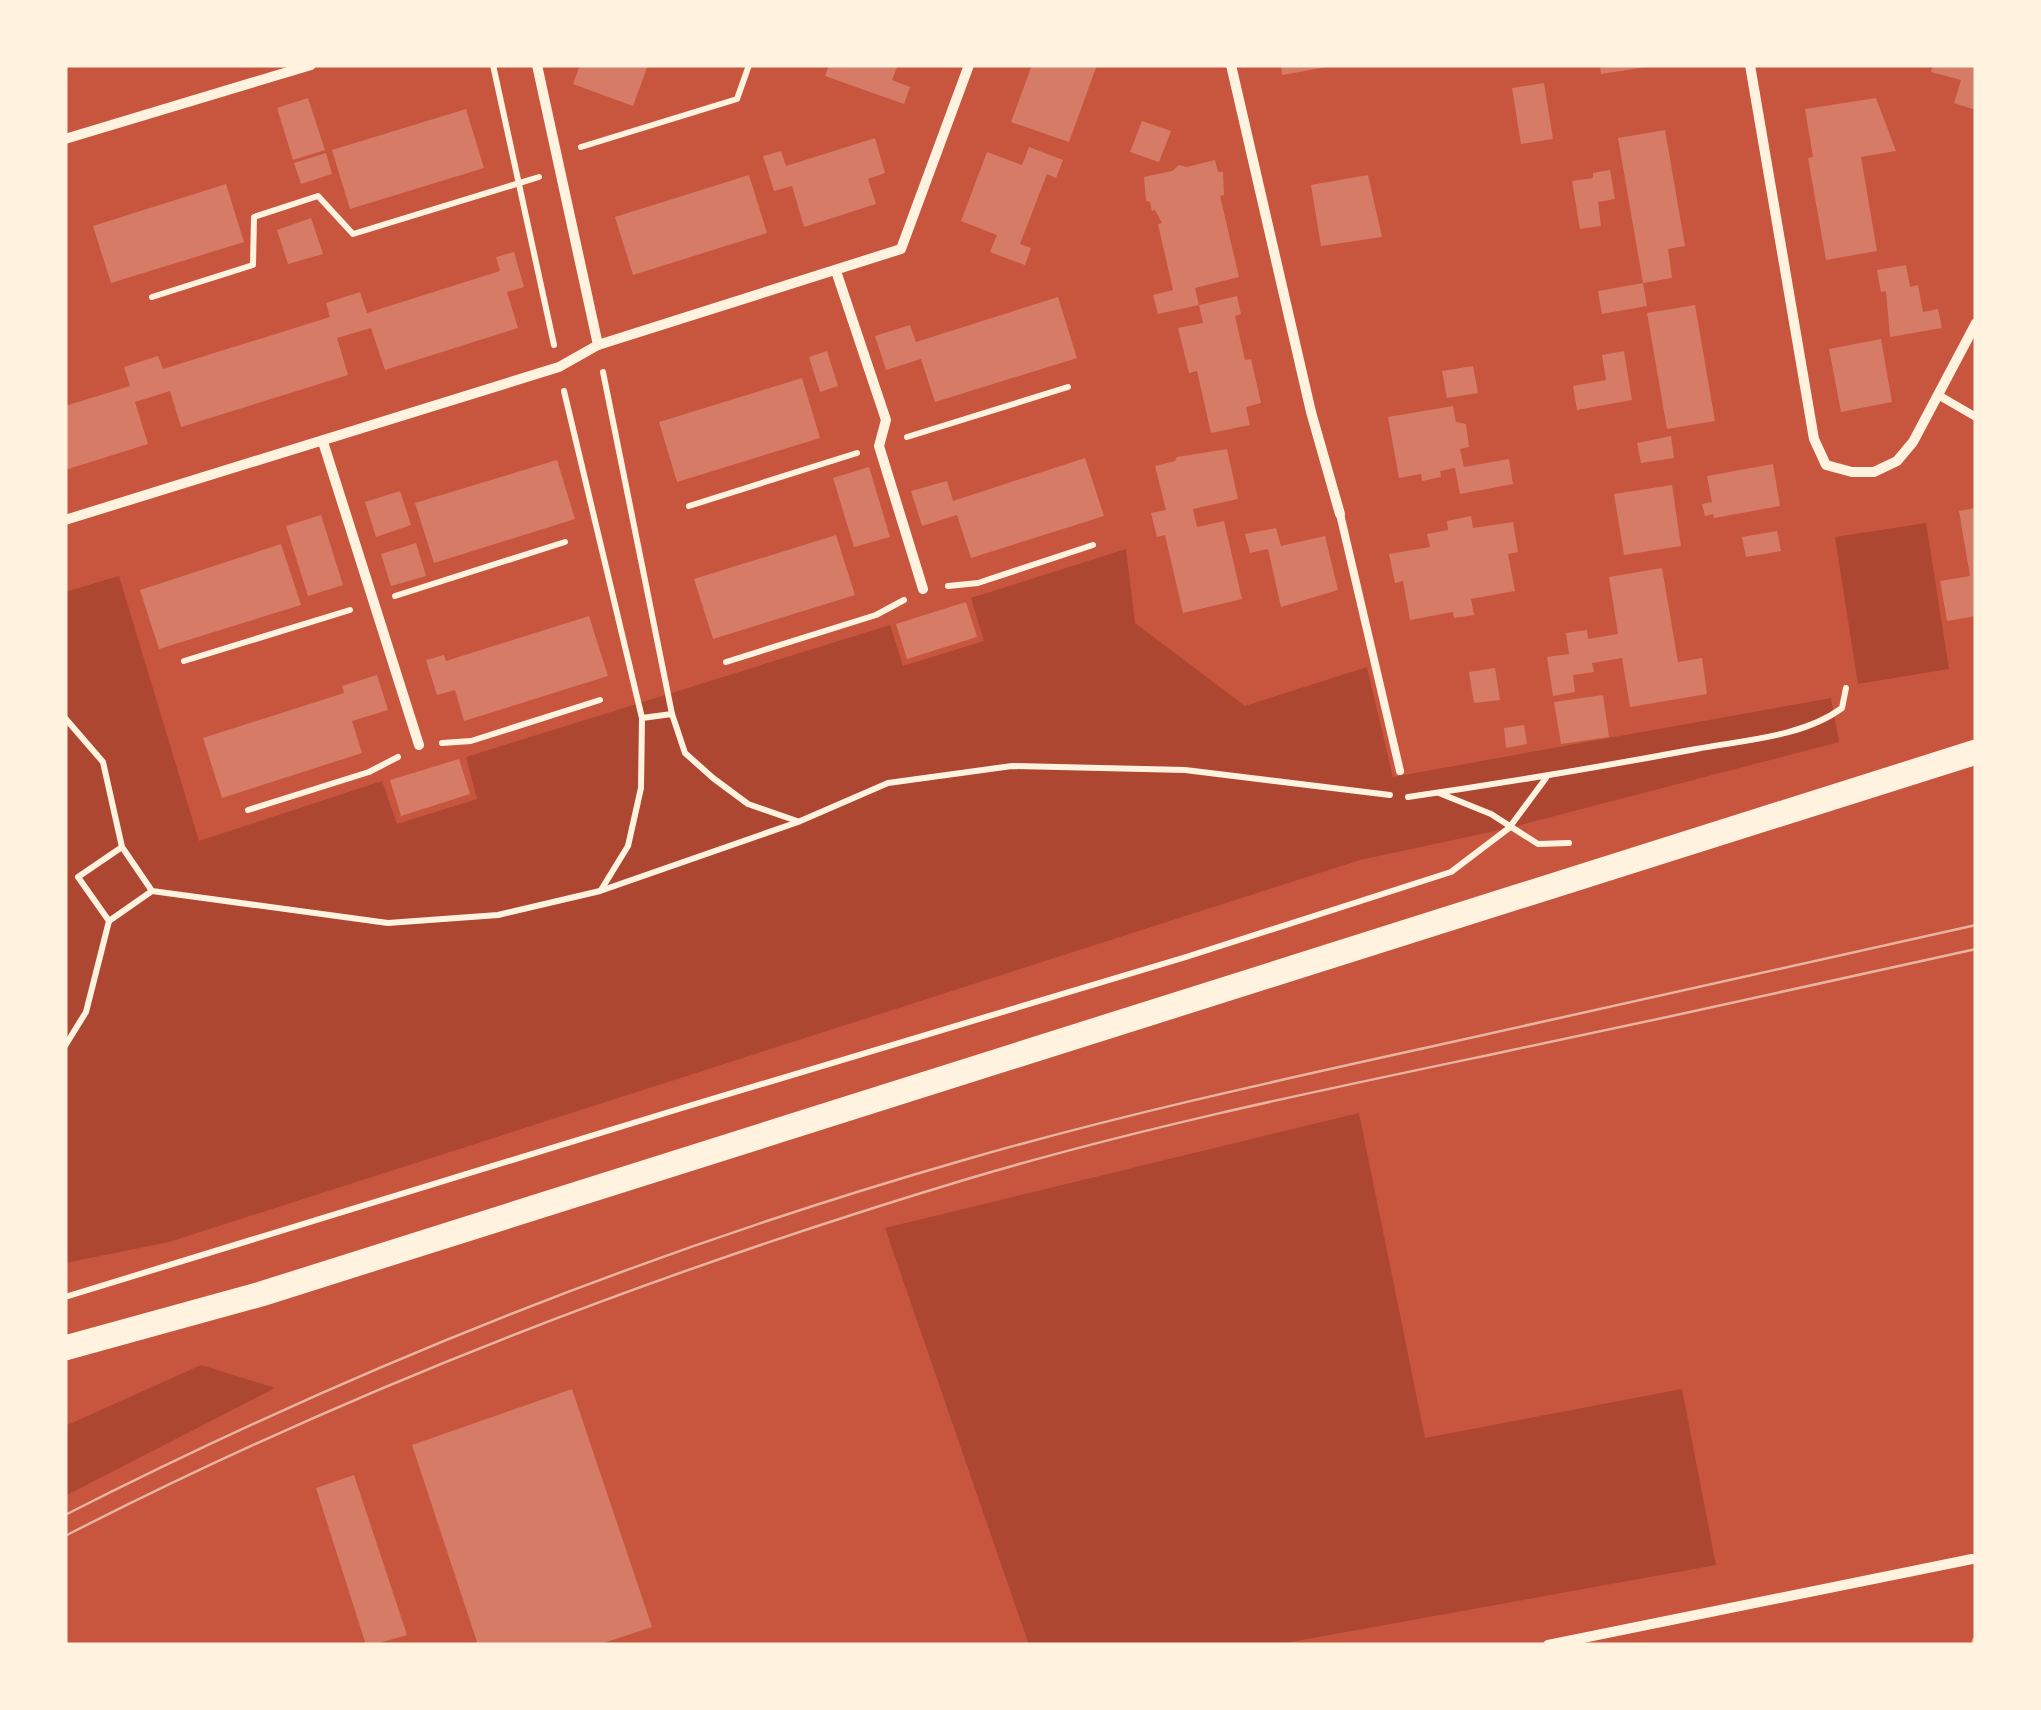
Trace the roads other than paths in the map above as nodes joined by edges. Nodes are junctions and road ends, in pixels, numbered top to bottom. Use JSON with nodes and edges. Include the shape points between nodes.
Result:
{"nodes":[{"id":1,"x":311,"y":65,"type":"edge"},
{"id":2,"x":537,"y":65,"type":"edge"},
{"id":3,"x":969,"y":65,"type":"edge"},
{"id":4,"x":1231,"y":65,"type":"edge"},
{"id":5,"x":1750,"y":65,"type":"edge"},
{"id":6,"x":65,"y":139,"type":"edge"},
{"id":7,"x":836,"y":271,"type":"junction"},
{"id":8,"x":1976,"y":323,"type":"edge"},
{"id":9,"x":598,"y":345,"type":"junction"},
{"id":10,"x":1938,"y":396,"type":"junction"},
{"id":11,"x":1976,"y":417,"type":"edge"},
{"id":12,"x":323,"y":442,"type":"junction"},
{"id":13,"x":1340,"y":514,"type":"joint"},
{"id":14,"x":65,"y":520,"type":"edge"},
{"id":15,"x":924,"y":589,"type":"road end"},
{"id":16,"x":419,"y":745,"type":"road end"},
{"id":17,"x":1976,"y":752,"type":"edge"},
{"id":18,"x":1400,"y":771,"type":"dead end"},
{"id":19,"x":65,"y":1348,"type":"edge"},
{"id":20,"x":1972,"y":1559,"type":"dead end"},
{"id":21,"x":1548,"y":1645,"type":"edge"}],
"edges":[{"from":1,"to":6,"type":"street"},
{"from":2,"to":9,"type":"street"},
{"from":3,"to":7,"type":"street","via":[[901,249]]},
{"from":4,"to":13,"type":"street"},
{"from":5,"to":10,"type":"street","via":[[1814,439],[1826,464],[1874,472],[1897,461]]},
{"from":7,"to":9,"type":"street"},
{"from":7,"to":15,"type":"street","via":[[886,420],[880,446]]},
{"from":8,"to":10,"type":"street"},
{"from":9,"to":12,"type":"street","via":[[559,367]]},
{"from":10,"to":11,"type":"lane"},
{"from":12,"to":14,"type":"street"},
{"from":12,"to":16,"type":"street"},
{"from":13,"to":18,"type":"lane"},
{"from":17,"to":19,"type":"main road","via":[[279,1288]]},
{"from":20,"to":21,"type":"street"}]}
